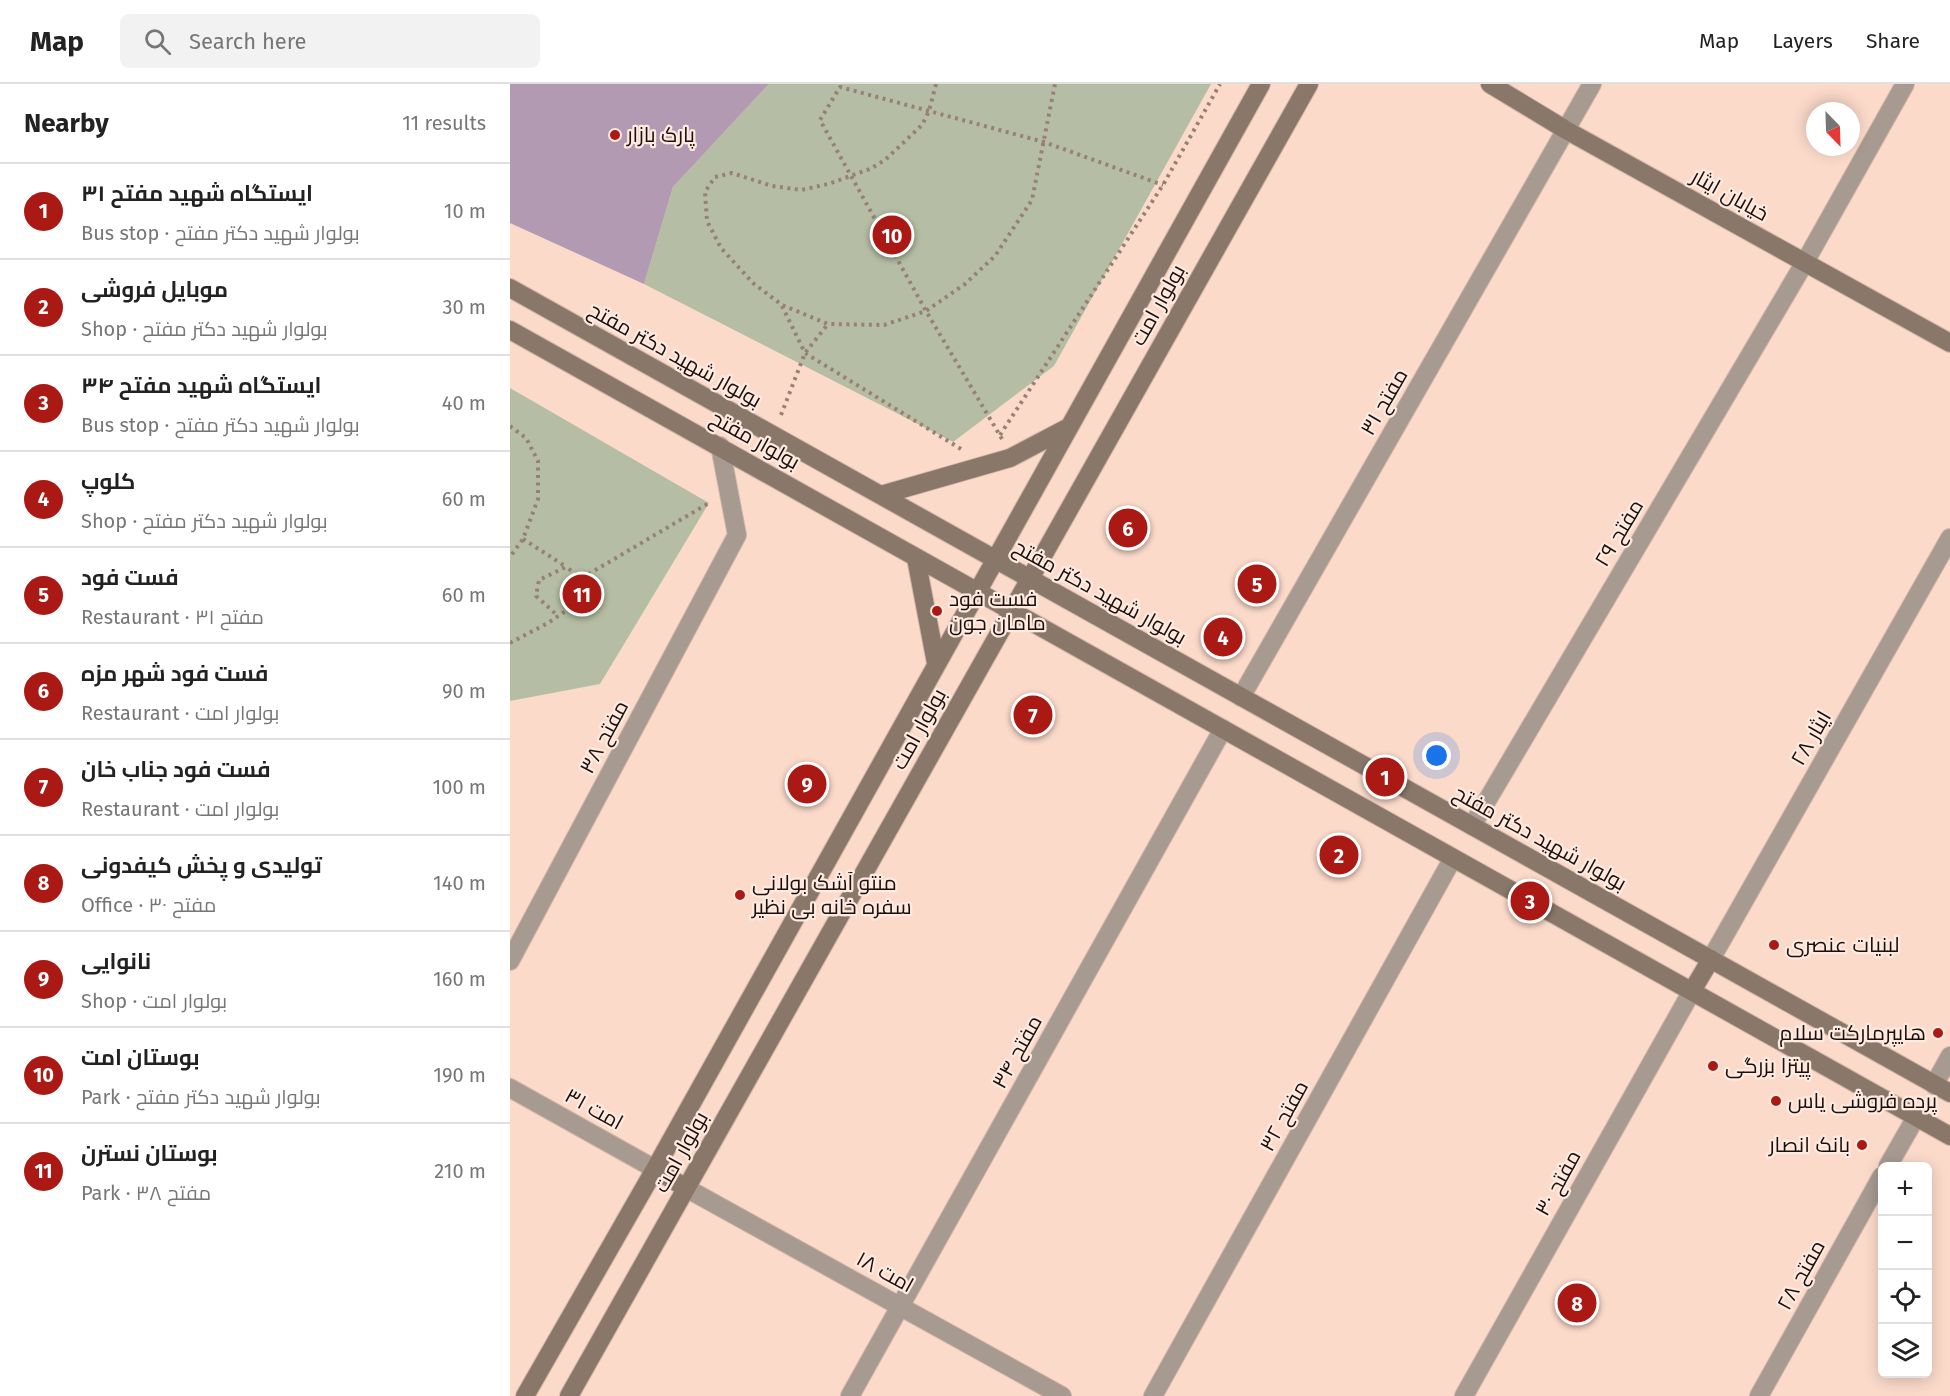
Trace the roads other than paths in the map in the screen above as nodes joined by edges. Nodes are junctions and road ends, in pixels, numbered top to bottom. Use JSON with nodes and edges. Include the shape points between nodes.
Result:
{"nodes":[{"id":1,"x":1261,"y":84,"type":"edge"},
{"id":2,"x":1308,"y":84,"type":"edge"},
{"id":3,"x":1490,"y":84,"type":"edge"},
{"id":4,"x":1592,"y":84,"type":"edge"},
{"id":5,"x":1905,"y":84,"type":"edge"},
{"id":6,"x":1566,"y":130,"type":"junction"},
{"id":7,"x":1805,"y":262,"type":"junction"},
{"id":8,"x":510,"y":288,"type":"edge"},
{"id":9,"x":510,"y":330,"type":"edge"},
{"id":10,"x":1950,"y":343,"type":"edge"},
{"id":11,"x":1069,"y":427,"type":"junction"},
{"id":12,"x":720,"y":446,"type":"junction"},
{"id":13,"x":881,"y":495,"type":"junction"},
{"id":14,"x":1950,"y":538,"type":"edge"},
{"id":15,"x":916,"y":558,"type":"junction"},
{"id":16,"x":994,"y":559,"type":"junction"},
{"id":17,"x":1029,"y":578,"type":"junction"},
{"id":18,"x":976,"y":591,"type":"junction"},
{"id":19,"x":1011,"y":610,"type":"junction"},
{"id":20,"x":936,"y":663,"type":"junction"},
{"id":21,"x":1241,"y":697,"type":"junction"},
{"id":22,"x":1223,"y":729,"type":"junction"},
{"id":23,"x":1472,"y":826,"type":"junction"},
{"id":24,"x":1454,"y":858,"type":"junction"},
{"id":25,"x":1711,"y":959,"type":"junction"},
{"id":26,"x":510,"y":961,"type":"edge"},
{"id":27,"x":1692,"y":992,"type":"junction"},
{"id":28,"x":1950,"y":1056,"type":"edge"},
{"id":29,"x":510,"y":1088,"type":"edge"},
{"id":30,"x":1942,"y":1089,"type":"edge"},
{"id":31,"x":1916,"y":1117,"type":"junction"},
{"id":32,"x":1950,"y":1136,"type":"edge"},
{"id":33,"x":1891,"y":1162,"type":"edge"},
{"id":34,"x":655,"y":1169,"type":"junction"},
{"id":35,"x":1878,"y":1183,"type":"edge"},
{"id":36,"x":686,"y":1188,"type":"junction"},
{"id":37,"x":900,"y":1306,"type":"junction"},
{"id":38,"x":525,"y":1396,"type":"edge"},
{"id":39,"x":569,"y":1396,"type":"edge"},
{"id":40,"x":850,"y":1396,"type":"edge"},
{"id":41,"x":1062,"y":1396,"type":"edge"},
{"id":42,"x":1153,"y":1396,"type":"edge"},
{"id":43,"x":1464,"y":1396,"type":"edge"},
{"id":44,"x":1759,"y":1396,"type":"edge"}],
"edges":[{"from":1,"to":11,"type":"main road","name":"بولوار امت"},
{"from":2,"to":17,"type":"main road","name":"بولوار امت"},
{"from":3,"to":6,"type":"main road","name":"خیابان ایثار"},
{"from":4,"to":6,"type":"street","name":"مفتح ۳۱"},
{"from":5,"to":7,"type":"street","name":"مفتح ۲۹"},
{"from":6,"to":7,"type":"main road","name":"خیابان ایثار"},
{"from":6,"to":21,"type":"street","name":"مفتح ۳۱"},
{"from":7,"to":10,"type":"main road","name":"خیابان ایثار"},
{"from":7,"to":23,"type":"street","name":"مفتح ۲۹"},
{"from":8,"to":13,"type":"main road","name":"بولوار شهید دکتر مفتح"},
{"from":9,"to":12,"type":"main road","name":"بولوار مفتح"},
{"from":11,"to":13,"type":"main road","via":[[1010,458]]},
{"from":11,"to":16,"type":"main road","name":"بولوار امت"},
{"from":12,"to":15,"type":"main road","name":"بولوار مفتح"},
{"from":12,"to":26,"type":"street","name":"مفتح ۳۸","via":[[737,535]]},
{"from":13,"to":16,"type":"main road","name":"بولوار شهید دکتر مفتح"},
{"from":14,"to":25,"type":"street","name":"ایثار ۲۸"},
{"from":15,"to":18,"type":"main road","name":"بولوار مفتح"},
{"from":15,"to":20,"type":"main road"},
{"from":16,"to":17,"type":"main road","name":"بولوار شهید دکتر مفتح"},
{"from":16,"to":18,"type":"main road","name":"بولوار امت"},
{"from":17,"to":19,"type":"main road","name":"بولوار امت"},
{"from":17,"to":21,"type":"main road","name":"بولوار شهید دکتر مفتح"},
{"from":18,"to":19,"type":"main road"},
{"from":18,"to":20,"type":"main road","name":"بولوار امت"},
{"from":19,"to":22,"type":"main road"},
{"from":19,"to":36,"type":"main road","name":"بولوار امت"},
{"from":20,"to":34,"type":"main road","name":"بولوار امت"},
{"from":21,"to":23,"type":"main road","name":"بولوار شهید دکتر مفتح"},
{"from":22,"to":24,"type":"main road"},
{"from":22,"to":37,"type":"street","name":"مفتح ۳۴"},
{"from":23,"to":25,"type":"main road","name":"بولوار شهید دکتر مفتح"},
{"from":24,"to":27,"type":"main road"},
{"from":24,"to":42,"type":"street","name":"مفتح ۳۲"},
{"from":25,"to":27,"type":"main road"},
{"from":25,"to":30,"type":"main road","name":"بولوار شهید دکتر مفتح"},
{"from":27,"to":31,"type":"main road"},
{"from":27,"to":43,"type":"street","name":"مفتح ۳۰"},
{"from":28,"to":30,"type":"street"},
{"from":29,"to":34,"type":"street","name":"امت ۳۱"},
{"from":31,"to":32,"type":"main road"},
{"from":31,"to":33,"type":"street"},
{"from":34,"to":36,"type":"main road"},
{"from":34,"to":38,"type":"main road","name":"بولوار امت"},
{"from":35,"to":44,"type":"street","name":"مفتح ۲۸"},
{"from":36,"to":37,"type":"street","name":"امت ۱۸"},
{"from":36,"to":39,"type":"main road","name":"بولوار امت"},
{"from":37,"to":40,"type":"street","name":"مفتح ۳۴"},
{"from":37,"to":41,"type":"street","name":"امت ۱۸"}]}
